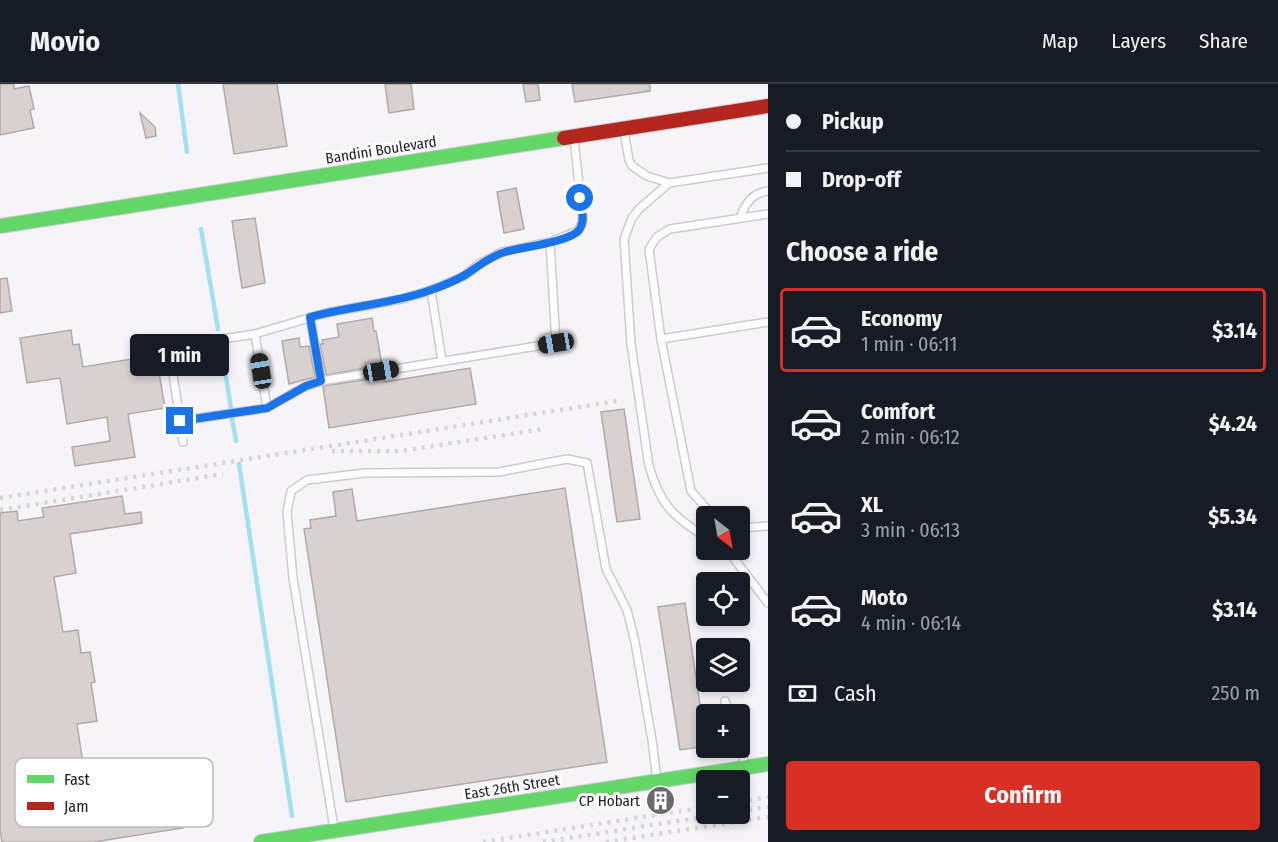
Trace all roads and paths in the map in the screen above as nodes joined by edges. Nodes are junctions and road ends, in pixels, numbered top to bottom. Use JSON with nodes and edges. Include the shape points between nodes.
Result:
{"nodes":[{"id":1,"x":768,"y":106,"type":"edge"},
{"id":2,"x":624,"y":128,"type":"junction"},
{"id":3,"x":574,"y":136,"type":"junction"},
{"id":4,"x":768,"y":168,"type":"edge"},
{"id":5,"x":669,"y":183,"type":"junction"},
{"id":6,"x":768,"y":191,"type":"edge"},
{"id":7,"x":768,"y":214,"type":"edge"},
{"id":8,"x":740,"y":218,"type":"junction"},
{"id":9,"x":0,"y":226,"type":"edge"},
{"id":10,"x":550,"y":242,"type":"junction"},
{"id":11,"x":431,"y":290,"type":"junction"},
{"id":12,"x":310,"y":317,"type":"junction"},
{"id":13,"x":768,"y":322,"type":"edge"},
{"id":14,"x":255,"y":334,"type":"junction"},
{"id":15,"x":662,"y":339,"type":"junction"},
{"id":16,"x":442,"y":361,"type":"junction"},
{"id":17,"x":321,"y":381,"type":"junction"},
{"id":18,"x":267,"y":408,"type":"junction"},
{"id":19,"x":180,"y":421,"type":"junction"},
{"id":20,"x":183,"y":442,"type":"dead end"},
{"id":21,"x":704,"y":506,"type":"edge"},
{"id":22,"x":768,"y":526,"type":"edge"},
{"id":23,"x":750,"y":527,"type":"edge"},
{"id":24,"x":696,"y":531,"type":"edge"},
{"id":25,"x":735,"y":560,"type":"edge"},
{"id":26,"x":768,"y":603,"type":"edge"},
{"id":27,"x":725,"y":701,"type":"dead end"},
{"id":28,"x":726,"y":704,"type":"edge"},
{"id":29,"x":743,"y":758,"type":"edge"},
{"id":30,"x":768,"y":764,"type":"edge"},
{"id":31,"x":745,"y":768,"type":"junction"},
{"id":32,"x":657,"y":781,"type":"junction"},
{"id":33,"x":334,"y":831,"type":"junction"},
{"id":34,"x":261,"y":842,"type":"edge"}],
"edges":[{"from":1,"to":2,"type":"main road","name":"Bandini Boulevard"},
{"from":2,"to":3,"type":"main road","name":"Bandini Boulevard"},
{"from":2,"to":5,"type":"lane","via":[[632,166],[646,176]]},
{"from":3,"to":9,"type":"main road","name":"Bandini Boulevard"},
{"from":3,"to":10,"type":"lane","via":[[583,221],[578,231]]},
{"from":4,"to":5,"type":"lane"},
{"from":5,"to":24,"type":"lane","via":[[639,209],[624,239],[631,344],[653,479],[673,514]]},
{"from":6,"to":8,"type":"lane","via":[[750,199]]},
{"from":7,"to":8,"type":"lane"},
{"from":8,"to":15,"type":"lane","via":[[670,229],[657,237],[649,249]]},
{"from":10,"to":11,"type":"lane","via":[[502,252],[464,276]]},
{"from":10,"to":16,"type":"lane","via":[[556,343]]},
{"from":11,"to":12,"type":"lane"},
{"from":11,"to":16,"type":"lane"},
{"from":12,"to":14,"type":"lane"},
{"from":12,"to":17,"type":"lane"},
{"from":13,"to":15,"type":"lane"},
{"from":14,"to":18,"type":"lane"},
{"from":14,"to":19,"type":"lane","via":[[169,347]]},
{"from":15,"to":21,"type":"lane","via":[[691,491]]},
{"from":16,"to":17,"type":"lane"},
{"from":17,"to":18,"type":"lane"},
{"from":18,"to":19,"type":"lane"},
{"from":19,"to":20,"type":"lane"},
{"from":22,"to":23,"type":"lane"},
{"from":25,"to":26,"type":"lane"},
{"from":27,"to":28,"type":"lane"},
{"from":29,"to":31,"type":"lane"},
{"from":30,"to":31,"type":"main road","name":"East 26th Street"},
{"from":31,"to":32,"type":"main road","name":"East 26th Street"},
{"from":32,"to":33,"type":"main road","name":"East 26th Street"},
{"from":32,"to":33,"type":"lane","via":[[635,642],[627,610],[606,569],[587,463],[567,459],[499,472],[366,473],[307,480],[291,491],[287,512],[293,578]]},
{"from":33,"to":34,"type":"main road","name":"East 26th Street"}]}
